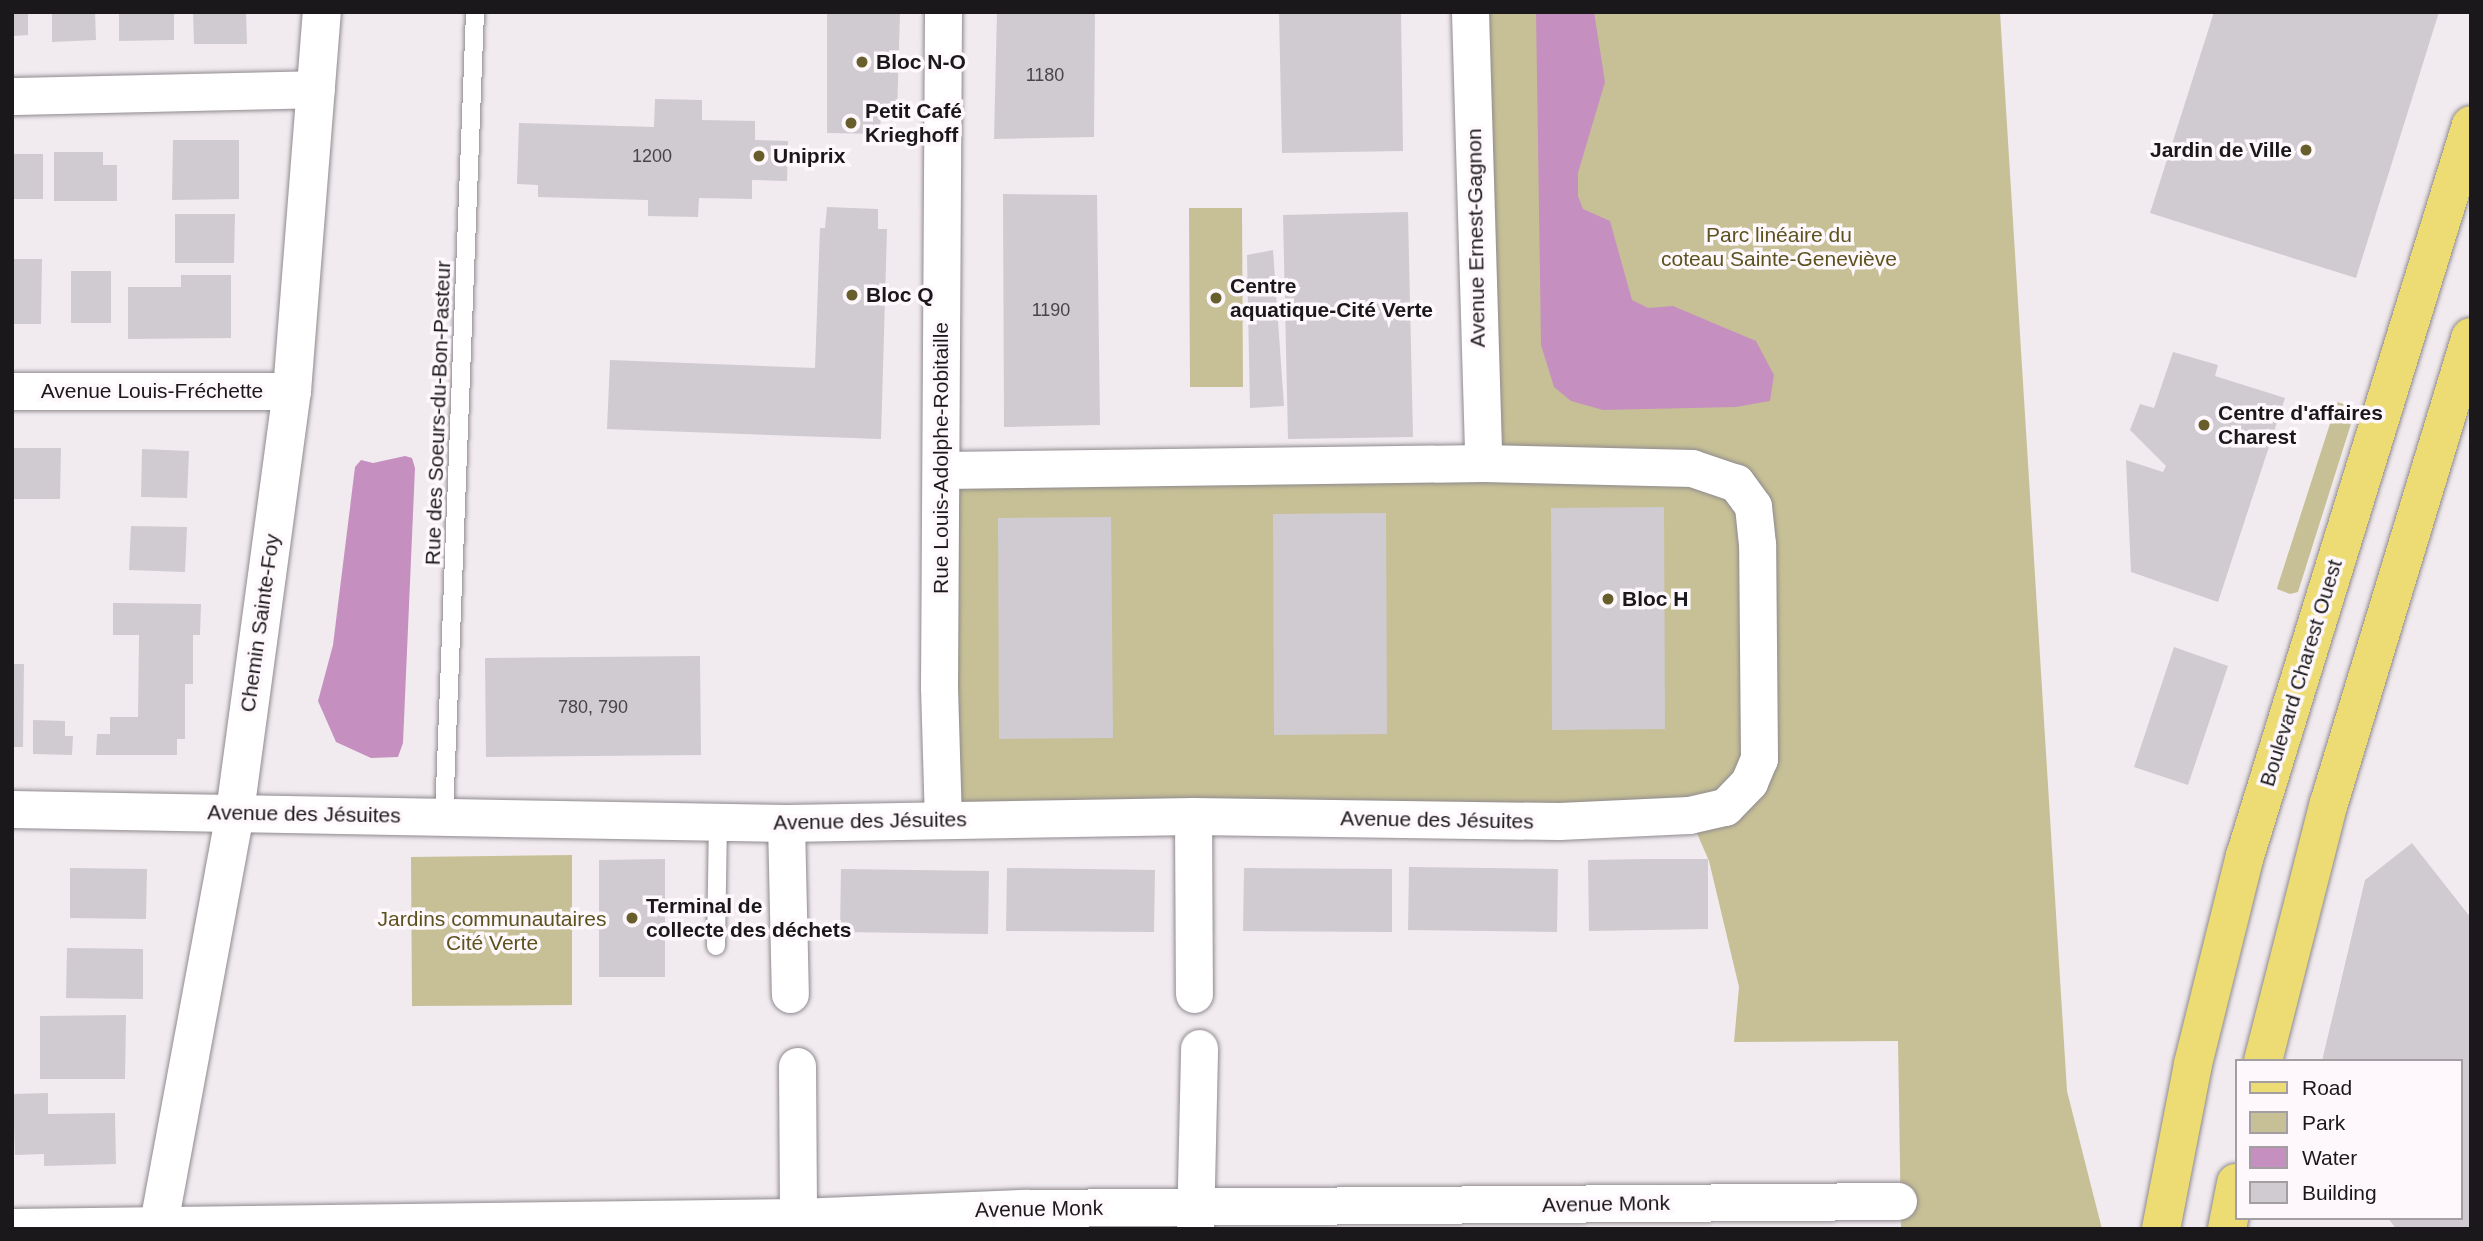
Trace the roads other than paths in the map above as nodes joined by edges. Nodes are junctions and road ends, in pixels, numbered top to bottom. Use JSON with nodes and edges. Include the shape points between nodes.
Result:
{"nodes":[{"id":1,"x":322,"y":12,"type":"edge"},
{"id":2,"x":475,"y":12,"type":"edge"},
{"id":3,"x":943,"y":12,"type":"edge"},
{"id":4,"x":1471,"y":12,"type":"edge"},
{"id":5,"x":316,"y":89,"type":"junction"},
{"id":6,"x":12,"y":96,"type":"edge"},
{"id":7,"x":2471,"y":125,"type":"edge"},
{"id":8,"x":2471,"y":337,"type":"edge"},
{"id":9,"x":12,"y":391,"type":"edge"},
{"id":10,"x":292,"y":391,"type":"junction"},
{"id":11,"x":1483,"y":463,"type":"junction"},
{"id":12,"x":943,"y":470,"type":"junction"},
{"id":13,"x":12,"y":809,"type":"edge"},
{"id":14,"x":235,"y":812,"type":"junction"},
{"id":15,"x":444,"y":816,"type":"junction"},
{"id":16,"x":1193,"y":817,"type":"junction"},
{"id":17,"x":943,"y":820,"type":"junction"},
{"id":18,"x":718,"y":822,"type":"junction"},
{"id":19,"x":786,"y":823,"type":"junction"},
{"id":20,"x":716,"y":946,"type":"dead end"},
{"id":21,"x":790,"y":994,"type":"dead end"},
{"id":22,"x":1194,"y":994,"type":"dead end"},
{"id":23,"x":1199,"y":1048,"type":"dead end"},
{"id":24,"x":2264,"y":1059,"type":"edge"},
{"id":25,"x":797,"y":1066,"type":"dead end"},
{"id":26,"x":2234,"y":1193,"type":"edge"},
{"id":27,"x":1898,"y":1201,"type":"dead end"},
{"id":28,"x":1195,"y":1219,"type":"edge"},
{"id":29,"x":798,"y":1223,"type":"edge"},
{"id":30,"x":12,"y":1227,"type":"edge"},
{"id":31,"x":159,"y":1227,"type":"edge"},
{"id":32,"x":2161,"y":1229,"type":"edge"},
{"id":33,"x":2227,"y":1229,"type":"edge"}],
"edges":[{"from":1,"to":5,"type":"main road","name":"Chemin Sainte-Foy"},
{"from":2,"to":15,"type":"lane","name":"Rue des Soeurs-du-Bon-Pasteur"},
{"from":3,"to":12,"type":"street","name":"Rue Louis-Adolphe-Robitaille"},
{"from":4,"to":11,"type":"street","name":"Avenue Ernest-Gagnon"},
{"from":5,"to":6,"type":"street"},
{"from":5,"to":10,"type":"main road","name":"Chemin Sainte-Foy"},
{"from":7,"to":32,"type":"main road","name":"Boulevard Charest Ouest","via":[[2245,856],[2193,1064]]},
{"from":8,"to":24,"type":"main road","via":[[2329,803]]},
{"from":9,"to":10,"type":"street","name":"Avenue Louis-Fréchette"},
{"from":10,"to":14,"type":"main road","name":"Chemin Sainte-Foy"},
{"from":11,"to":12,"type":"street","name":"Avenue des Jésuites"},
{"from":11,"to":16,"type":"street","name":"Avenue des Jésuites","via":[[1692,468],[1736,483],[1753,506],[1756,544],[1759,760],[1749,782],[1725,807],[1689,815],[1559,821]]},
{"from":12,"to":17,"type":"street","name":"Rue Louis-Adolphe-Robitaille","via":[[939,687]]},
{"from":13,"to":14,"type":"street","name":"Avenue des Jésuites"},
{"from":14,"to":15,"type":"street","name":"Avenue des Jésuites"},
{"from":14,"to":31,"type":"main road","name":"Chemin Sainte-Foy"},
{"from":15,"to":18,"type":"street","name":"Avenue des Jésuites"},
{"from":16,"to":17,"type":"street","name":"Avenue des Jésuites"},
{"from":16,"to":22,"type":"street"},
{"from":17,"to":19,"type":"street","name":"Avenue des Jésuites"},
{"from":18,"to":19,"type":"street","name":"Avenue des Jésuites"},
{"from":18,"to":20,"type":"lane"},
{"from":19,"to":21,"type":"street"},
{"from":23,"to":28,"type":"street"},
{"from":25,"to":29,"type":"street"},
{"from":26,"to":33,"type":"main road"},
{"from":27,"to":28,"type":"street","name":"Avenue Monk"},
{"from":28,"to":29,"type":"street","name":"Avenue Monk","via":[[1027,1208]]},
{"from":29,"to":31,"type":"street","name":"Avenue Monk"},
{"from":30,"to":31,"type":"street","name":"Avenue Monk"}]}
